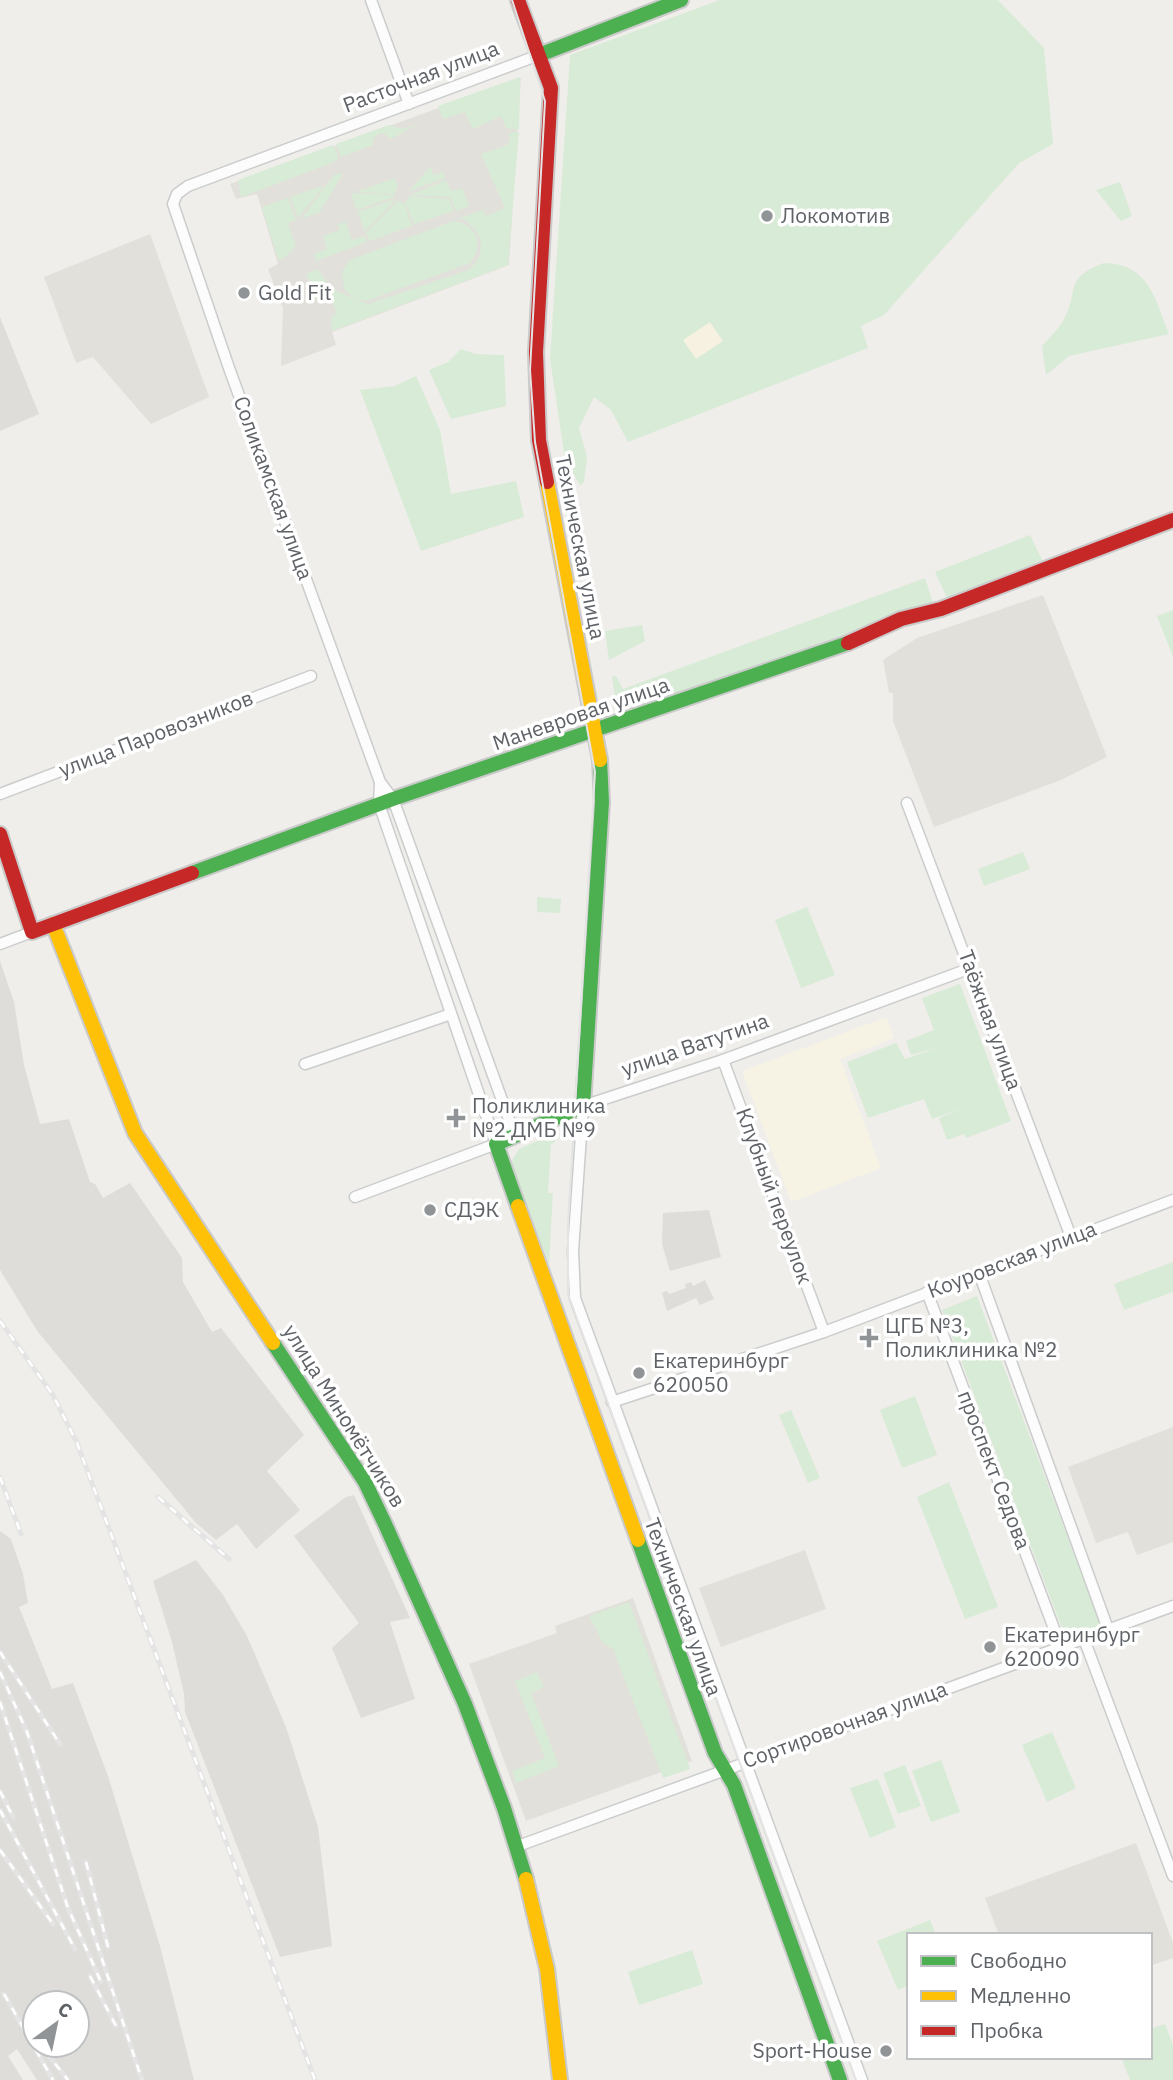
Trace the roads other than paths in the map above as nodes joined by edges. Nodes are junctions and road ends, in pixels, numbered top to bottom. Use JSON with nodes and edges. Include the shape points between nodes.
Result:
{"nodes":[{"id":1,"x":371,"y":0,"type":"edge"},
{"id":2,"x":517,"y":0,"type":"edge"},
{"id":3,"x":681,"y":0,"type":"edge"},
{"id":4,"x":538,"y":55,"type":"junction"},
{"id":5,"x":409,"y":104,"type":"junction"},
{"id":6,"x":177,"y":194,"type":"joint"},
{"id":7,"x":1173,"y":520,"type":"edge"},
{"id":8,"x":311,"y":676,"type":"dead end"},
{"id":9,"x":594,"y":733,"type":"junction"},
{"id":10,"x":380,"y":782,"type":"junction"},
{"id":11,"x":0,"y":794,"type":"edge"},
{"id":12,"x":393,"y":799,"type":"junction"},
{"id":13,"x":907,"y":803,"type":"dead end"},
{"id":14,"x":379,"y":804,"type":"junction"},
{"id":15,"x":0,"y":834,"type":"edge"},
{"id":16,"x":53,"y":925,"type":"junction"},
{"id":17,"x":32,"y":932,"type":"junction"},
{"id":18,"x":0,"y":944,"type":"edge"},
{"id":19,"x":971,"y":968,"type":"junction"},
{"id":20,"x":451,"y":1014,"type":"junction"},
{"id":21,"x":723,"y":1060,"type":"junction"},
{"id":22,"x":305,"y":1064,"type":"dead end"},
{"id":23,"x":583,"y":1107,"type":"junction"},
{"id":24,"x":515,"y":1136,"type":"junction"},
{"id":25,"x":496,"y":1144,"type":"junction"},
{"id":26,"x":355,"y":1197,"type":"dead end"},
{"id":27,"x":1173,"y":1199,"type":"edge"},
{"id":28,"x":1072,"y":1237,"type":"junction"},
{"id":29,"x":979,"y":1273,"type":"junction"},
{"id":30,"x":927,"y":1292,"type":"junction"},
{"id":31,"x":824,"y":1332,"type":"junction"},
{"id":32,"x":612,"y":1402,"type":"junction"},
{"id":33,"x":1173,"y":1606,"type":"edge"},
{"id":34,"x":1108,"y":1629,"type":"junction"},
{"id":35,"x":1084,"y":1639,"type":"junction"},
{"id":36,"x":1061,"y":1647,"type":"junction"},
{"id":37,"x":745,"y":1762,"type":"junction"},
{"id":38,"x":724,"y":1769,"type":"junction"},
{"id":39,"x":518,"y":1846,"type":"junction"},
{"id":40,"x":1173,"y":1875,"type":"edge"},
{"id":41,"x":560,"y":2080,"type":"edge"},
{"id":42,"x":840,"y":2080,"type":"edge"},
{"id":43,"x":862,"y":2080,"type":"edge"}],
"edges":[{"from":1,"to":5,"type":"street"},
{"from":2,"to":4,"type":"street","name":"Техническая улица"},
{"from":3,"to":4,"type":"street","name":"Расточная улица"},
{"from":4,"to":5,"type":"street","name":"Расточная улица"},
{"from":4,"to":9,"type":"street","name":"Техническая улица","via":[[551,88],[536,352],[538,440]]},
{"from":5,"to":6,"type":"street","name":"Расточная улица"},
{"from":6,"to":10,"type":"street","name":"Соликамская улица","via":[[173,204],[203,295]]},
{"from":7,"to":9,"type":"street","name":"Маневровая улица","via":[[941,609],[901,619],[836,648]]},
{"from":8,"to":11,"type":"street","name":"улица Паровозников"},
{"from":9,"to":12,"type":"street","name":"Маневровая улица"},
{"from":9,"to":23,"type":"street","name":"Техническая улица","via":[[602,802]]},
{"from":10,"to":12,"type":"street","name":"Соликамская улица"},
{"from":10,"to":14,"type":"street","name":"Соликамская улица"},
{"from":12,"to":14,"type":"street","name":"Маневровая улица"},
{"from":12,"to":24,"type":"street","name":"Соликамская улица"},
{"from":13,"to":19,"type":"street","name":"Таёжная улица"},
{"from":14,"to":16,"type":"street","name":"Маневровая улица"},
{"from":14,"to":20,"type":"street","name":"Соликамская улица"},
{"from":15,"to":17,"type":"street"},
{"from":16,"to":17,"type":"street","name":"Маневровая улица"},
{"from":16,"to":39,"type":"street","name":"улица Миномётчиков","via":[[135,1133],[365,1482],[393,1537],[482,1744]]},
{"from":17,"to":18,"type":"street","name":"Маневровая улица"},
{"from":19,"to":21,"type":"street","name":"улица Ватутина"},
{"from":19,"to":28,"type":"street","name":"Таёжная улица"},
{"from":20,"to":22,"type":"street"},
{"from":20,"to":25,"type":"street","name":"Соликамская улица"},
{"from":21,"to":23,"type":"street","name":"улица Ватутина"},
{"from":21,"to":31,"type":"street","name":"Клубный переулок"},
{"from":23,"to":24,"type":"street","name":"улица Ватутина"},
{"from":23,"to":32,"type":"street","via":[[573,1278],[575,1298]]},
{"from":24,"to":25,"type":"street","name":"улица Ватутина"},
{"from":25,"to":26,"type":"street","name":"улица Ватутина"},
{"from":25,"to":38,"type":"street","name":"Техническая улица","via":[[657,1597]]},
{"from":27,"to":28,"type":"street","name":"Коуровская улица"},
{"from":28,"to":29,"type":"street","name":"Коуровская улица"},
{"from":29,"to":30,"type":"street","name":"Коуровская улица"},
{"from":29,"to":34,"type":"street"},
{"from":30,"to":31,"type":"street","name":"Коуровская улица"},
{"from":30,"to":36,"type":"street","name":"проспект Седова"},
{"from":31,"to":32,"type":"street","name":"Коуровская улица"},
{"from":32,"to":37,"type":"street"},
{"from":33,"to":34,"type":"street","name":"Сортировочная улица"},
{"from":34,"to":35,"type":"street","name":"Сортировочная улица"},
{"from":35,"to":36,"type":"street","name":"Сортировочная улица"},
{"from":35,"to":40,"type":"street"},
{"from":36,"to":37,"type":"street","name":"Сортировочная улица"},
{"from":37,"to":38,"type":"street","name":"Сортировочная улица"},
{"from":37,"to":43,"type":"street"},
{"from":38,"to":39,"type":"street","name":"Сортировочная улица"},
{"from":38,"to":42,"type":"street","name":"Техническая улица","via":[[734,1785]]},
{"from":39,"to":41,"type":"street","name":"улица Миномётчиков","via":[[552,1990]]}]}
